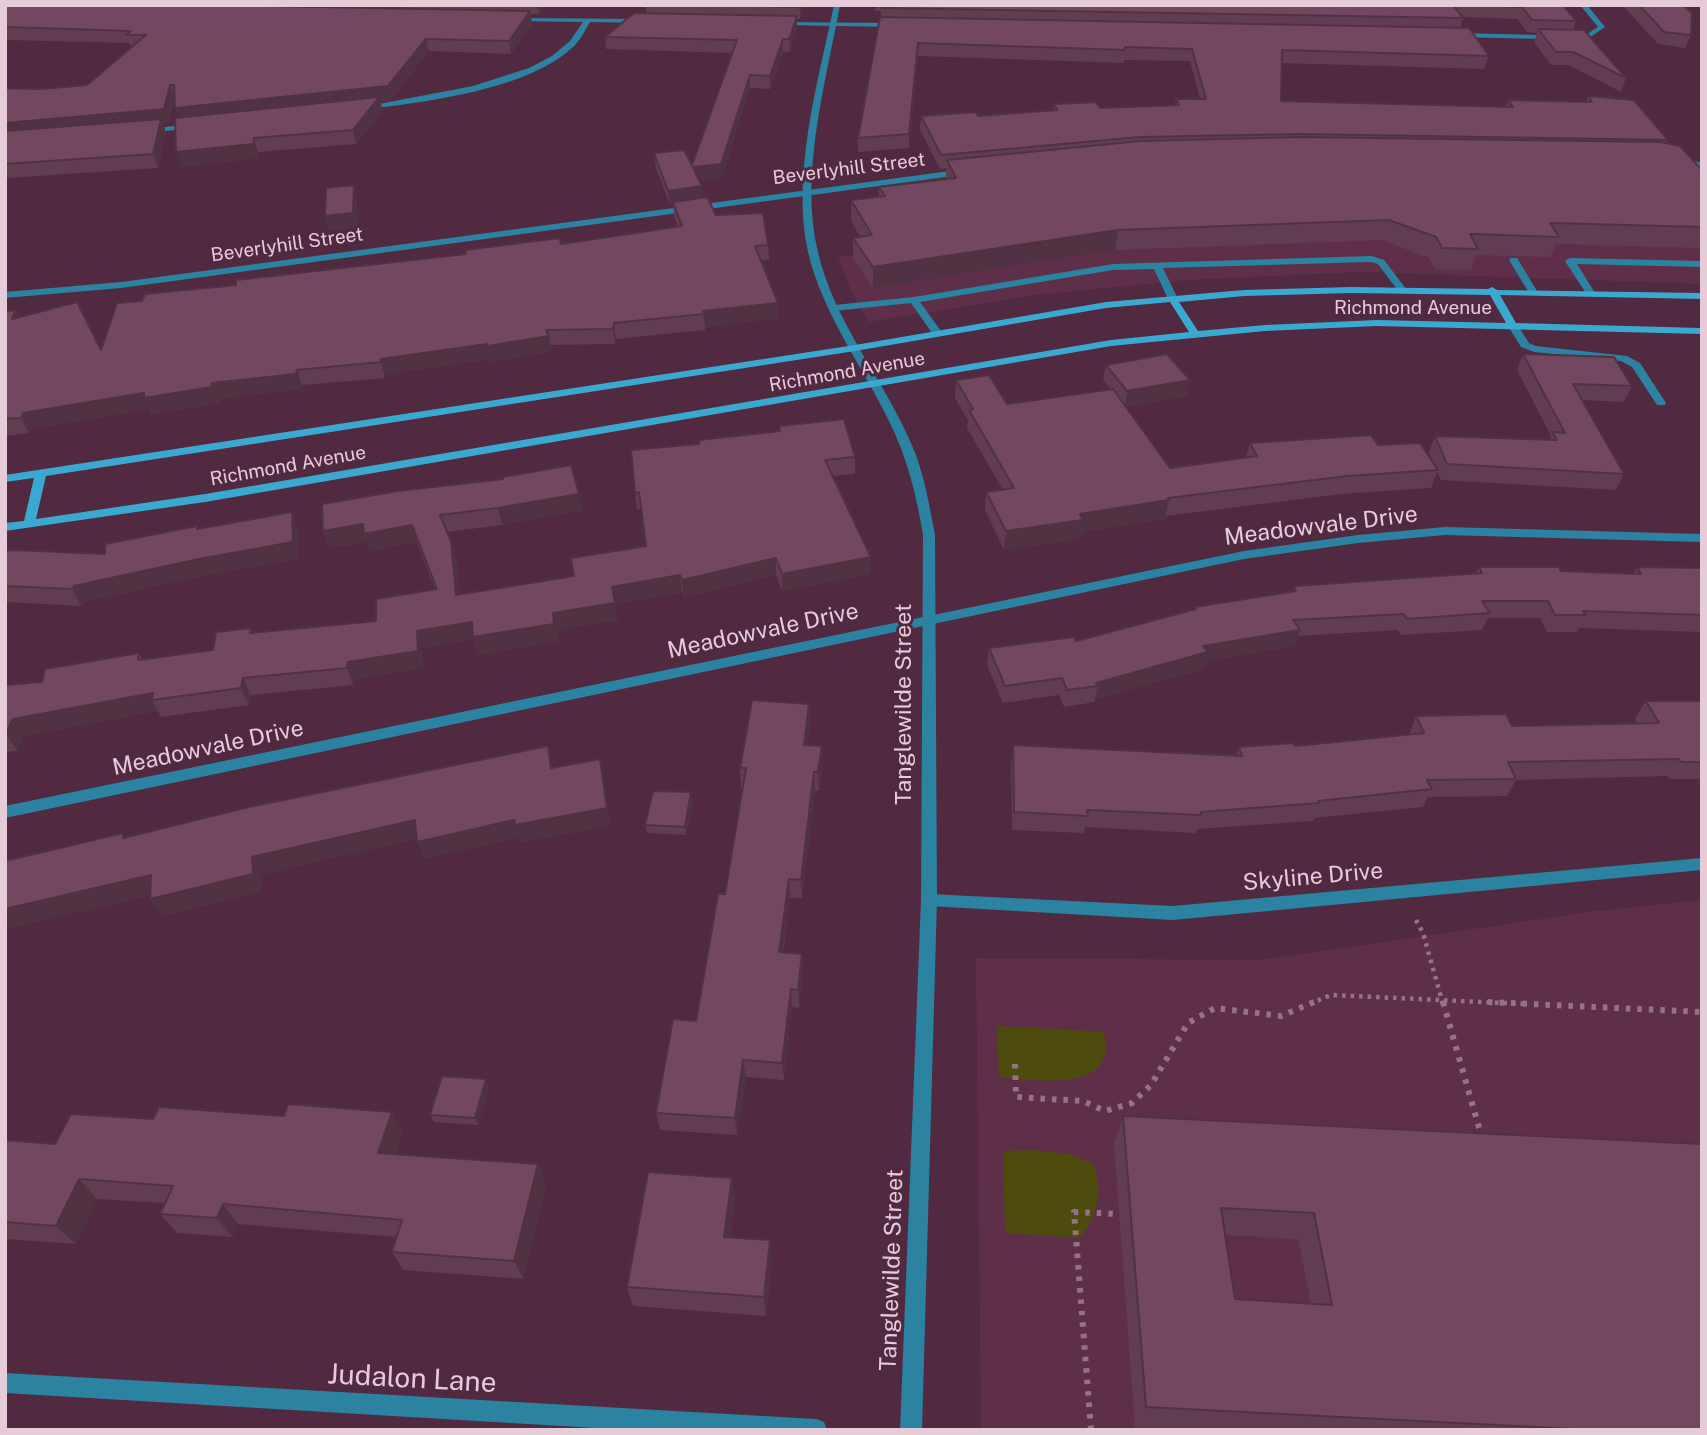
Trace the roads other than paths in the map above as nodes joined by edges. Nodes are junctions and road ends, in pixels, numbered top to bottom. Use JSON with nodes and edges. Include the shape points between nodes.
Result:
{"nodes":[{"id":1,"x":837,"y":5,"type":"edge"},
{"id":2,"x":1583,"y":5,"type":"edge"},
{"id":3,"x":505,"y":18,"type":"edge"},
{"id":4,"x":588,"y":20,"type":"junction"},
{"id":5,"x":644,"y":21,"type":"edge"},
{"id":6,"x":769,"y":23,"type":"edge"},
{"id":7,"x":834,"y":24,"type":"junction"},
{"id":8,"x":908,"y":25,"type":"edge"},
{"id":9,"x":1447,"y":35,"type":"edge"},
{"id":10,"x":354,"y":109,"type":"edge"},
{"id":11,"x":202,"y":125,"type":"edge"},
{"id":12,"x":138,"y":131,"type":"edge"},
{"id":13,"x":1670,"y":159,"type":"edge"},
{"id":14,"x":1702,"y":166,"type":"edge"},
{"id":15,"x":976,"y":170,"type":"edge"},
{"id":16,"x":809,"y":191,"type":"junction"},
{"id":17,"x":1514,"y":260,"type":"edge"},
{"id":18,"x":1156,"y":264,"type":"junction"},
{"id":19,"x":1702,"y":264,"type":"edge"},
{"id":20,"x":1402,"y":290,"type":"junction"},
{"id":21,"x":1492,"y":290,"type":"junction"},
{"id":22,"x":1532,"y":291,"type":"junction"},
{"id":23,"x":1590,"y":293,"type":"junction"},
{"id":24,"x":5,"y":295,"type":"edge"},
{"id":25,"x":1702,"y":296,"type":"edge"},
{"id":26,"x":1173,"y":299,"type":"junction"},
{"id":27,"x":914,"y":300,"type":"junction"},
{"id":28,"x":834,"y":308,"type":"junction"},
{"id":29,"x":1513,"y":326,"type":"junction"},
{"id":30,"x":1702,"y":331,"type":"edge"},
{"id":31,"x":938,"y":334,"type":"junction"},
{"id":32,"x":1195,"y":334,"type":"junction"},
{"id":33,"x":855,"y":348,"type":"junction"},
{"id":34,"x":874,"y":385,"type":"junction"},
{"id":35,"x":1661,"y":403,"type":"dead end"},
{"id":36,"x":41,"y":474,"type":"junction"},
{"id":37,"x":5,"y":479,"type":"edge"},
{"id":38,"x":29,"y":524,"type":"junction"},
{"id":39,"x":5,"y":527,"type":"edge"},
{"id":40,"x":1702,"y":538,"type":"edge"},
{"id":41,"x":929,"y":618,"type":"junction"},
{"id":42,"x":5,"y":812,"type":"edge"},
{"id":43,"x":1702,"y":864,"type":"edge"},
{"id":44,"x":929,"y":900,"type":"junction"},
{"id":45,"x":5,"y":1383,"type":"edge"},
{"id":46,"x":816,"y":1430,"type":"edge"},
{"id":47,"x":911,"y":1430,"type":"edge"}],
"edges":[{"from":1,"to":7,"type":"street","name":"Tanglewilde Street"},
{"from":2,"to":9,"type":"street","via":[[1602,27],[1586,38]]},
{"from":3,"to":4,"type":"street"},
{"from":4,"to":5,"type":"street"},
{"from":4,"to":10,"type":"street","via":[[573,43],[510,78],[453,93]]},
{"from":6,"to":7,"type":"street"},
{"from":7,"to":8,"type":"street"},
{"from":7,"to":16,"type":"street","name":"Tanglewilde Street","via":[[813,135]]},
{"from":11,"to":12,"type":"street"},
{"from":13,"to":14,"type":"street"},
{"from":15,"to":16,"type":"street","name":"Beverlyhill Street"},
{"from":16,"to":24,"type":"street","name":"Beverlyhill Street","via":[[121,285]]},
{"from":16,"to":28,"type":"street","name":"Tanglewilde Street","via":[[812,251]]},
{"from":17,"to":22,"type":"street"},
{"from":18,"to":20,"type":"street","via":[[1372,258],[1381,262]]},
{"from":18,"to":26,"type":"street"},
{"from":18,"to":27,"type":"street"},
{"from":19,"to":23,"type":"street","via":[[1570,261]]},
{"from":20,"to":21,"type":"main road","name":"Richmond Avenue"},
{"from":20,"to":26,"type":"main road","name":"Richmond Avenue"},
{"from":21,"to":22,"type":"main road","name":"Richmond Avenue"},
{"from":21,"to":29,"type":"main road"},
{"from":22,"to":23,"type":"main road","name":"Richmond Avenue"},
{"from":23,"to":25,"type":"main road","name":"Richmond Avenue"},
{"from":26,"to":31,"type":"main road","name":"Richmond Avenue","via":[[1106,305]]},
{"from":26,"to":32,"type":"main road"},
{"from":27,"to":28,"type":"street"},
{"from":27,"to":31,"type":"street"},
{"from":28,"to":33,"type":"street","name":"Tanglewilde Street"},
{"from":29,"to":30,"type":"main road","name":"Richmond Avenue"},
{"from":29,"to":32,"type":"main road","name":"Richmond Avenue","via":[[1338,324]]},
{"from":29,"to":35,"type":"street","via":[[1525,345],[1534,349],[1623,358],[1636,365]]},
{"from":31,"to":33,"type":"main road","name":"Richmond Avenue"},
{"from":32,"to":34,"type":"main road","name":"Richmond Avenue","via":[[1111,343]]},
{"from":33,"to":34,"type":"street","name":"Tanglewilde Street"},
{"from":33,"to":36,"type":"main road","name":"Richmond Avenue"},
{"from":34,"to":38,"type":"main road","name":"Richmond Avenue"},
{"from":34,"to":41,"type":"street","name":"Tanglewilde Street","via":[[905,442],[919,483],[929,534]]},
{"from":36,"to":37,"type":"main road","name":"Richmond Avenue"},
{"from":36,"to":38,"type":"main road"},
{"from":38,"to":39,"type":"main road","name":"Richmond Avenue"},
{"from":40,"to":41,"type":"street","name":"Meadowvale Drive","via":[[1444,531],[1358,539],[1244,555]]},
{"from":41,"to":42,"type":"street","name":"Meadowvale Drive"},
{"from":41,"to":44,"type":"street","name":"Tanglewilde Street"},
{"from":43,"to":44,"type":"street","name":"Skyline Drive","via":[[1173,913]]},
{"from":44,"to":47,"type":"street","name":"Tanglewilde Street"},
{"from":45,"to":46,"type":"street","name":"Judalon Lane"}]}
